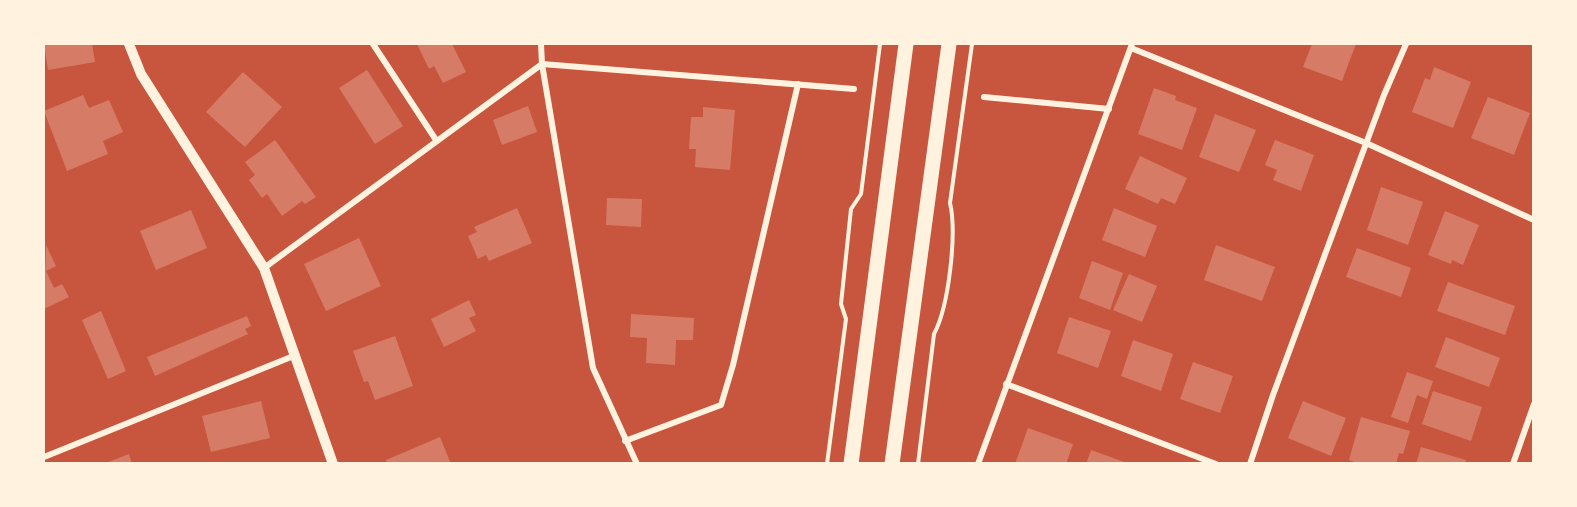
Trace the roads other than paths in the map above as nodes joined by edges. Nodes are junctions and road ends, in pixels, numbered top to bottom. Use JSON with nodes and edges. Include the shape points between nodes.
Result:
{"nodes":[{"id":1,"x":129,"y":44,"type":"edge"},
{"id":2,"x":373,"y":44,"type":"edge"},
{"id":3,"x":542,"y":44,"type":"edge"},
{"id":4,"x":906,"y":44,"type":"edge"},
{"id":5,"x":949,"y":44,"type":"edge"},
{"id":6,"x":1406,"y":44,"type":"edge"},
{"id":7,"x":1132,"y":46,"type":"edge"},
{"id":8,"x":542,"y":64,"type":"junction"},
{"id":9,"x":798,"y":84,"type":"junction"},
{"id":10,"x":854,"y":88,"type":"dead end"},
{"id":11,"x":984,"y":97,"type":"dead end"},
{"id":12,"x":1109,"y":109,"type":"junction"},
{"id":13,"x":436,"y":140,"type":"junction"},
{"id":14,"x":1366,"y":143,"type":"junction"},
{"id":15,"x":1533,"y":220,"type":"edge"},
{"id":16,"x":264,"y":268,"type":"junction"},
{"id":17,"x":297,"y":354,"type":"junction"},
{"id":18,"x":1006,"y":384,"type":"junction"},
{"id":19,"x":1533,"y":404,"type":"edge"},
{"id":20,"x":625,"y":441,"type":"junction"},
{"id":21,"x":44,"y":457,"type":"edge"},
{"id":22,"x":333,"y":464,"type":"edge"},
{"id":23,"x":637,"y":464,"type":"edge"},
{"id":24,"x":851,"y":464,"type":"edge"},
{"id":25,"x":892,"y":464,"type":"edge"},
{"id":26,"x":978,"y":464,"type":"edge"},
{"id":27,"x":1215,"y":464,"type":"edge"},
{"id":28,"x":1250,"y":464,"type":"edge"},
{"id":29,"x":1513,"y":464,"type":"edge"}],
"edges":[{"from":1,"to":16,"type":"street","via":[[141,74]]},
{"from":2,"to":13,"type":"street"},
{"from":3,"to":8,"type":"street"},
{"from":4,"to":24,"type":"main road"},
{"from":5,"to":25,"type":"main road"},
{"from":6,"to":14,"type":"street"},
{"from":7,"to":12,"type":"street"},
{"from":7,"to":14,"type":"street"},
{"from":8,"to":9,"type":"street"},
{"from":8,"to":13,"type":"street"},
{"from":8,"to":20,"type":"street","via":[[592,368]]},
{"from":9,"to":10,"type":"street"},
{"from":9,"to":20,"type":"street","via":[[721,405]]},
{"from":11,"to":12,"type":"street"},
{"from":12,"to":18,"type":"street"},
{"from":13,"to":16,"type":"street"},
{"from":14,"to":15,"type":"street"},
{"from":14,"to":28,"type":"street"},
{"from":16,"to":17,"type":"street"},
{"from":17,"to":21,"type":"street"},
{"from":17,"to":22,"type":"street"},
{"from":18,"to":26,"type":"street"},
{"from":18,"to":27,"type":"street"},
{"from":19,"to":29,"type":"street"},
{"from":20,"to":23,"type":"street"}]}
